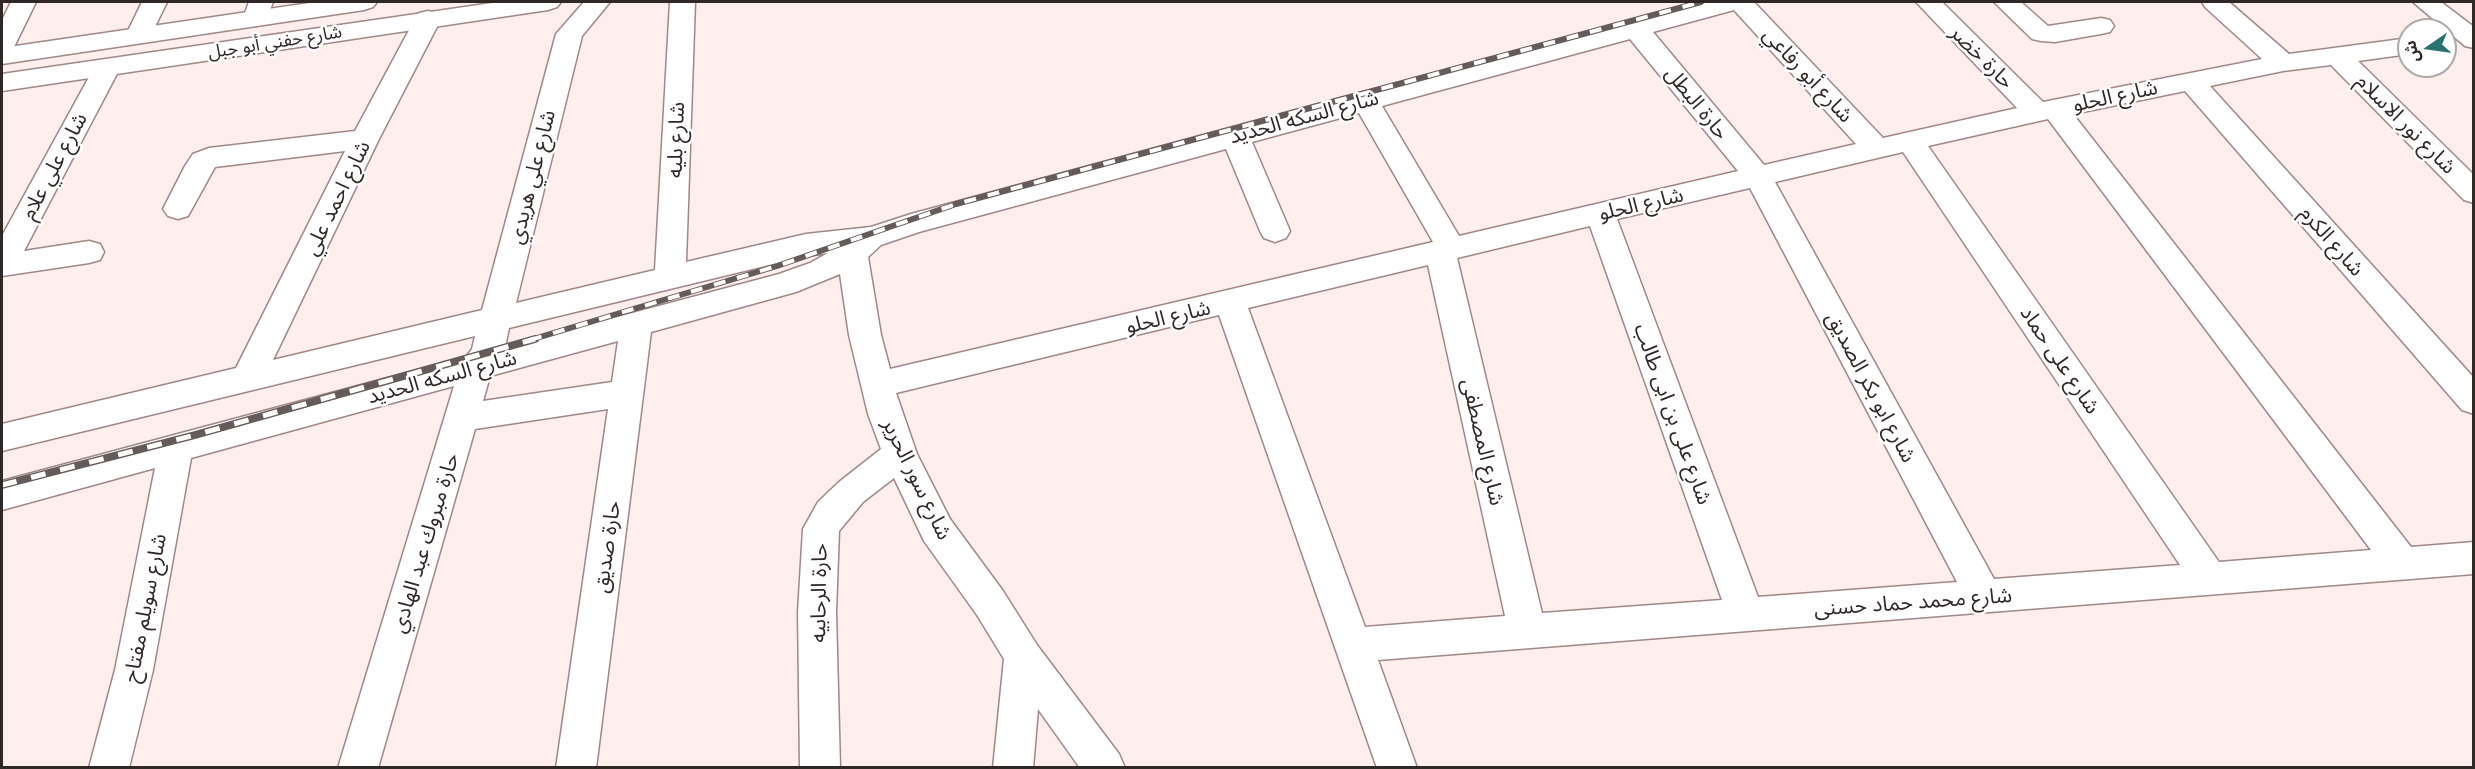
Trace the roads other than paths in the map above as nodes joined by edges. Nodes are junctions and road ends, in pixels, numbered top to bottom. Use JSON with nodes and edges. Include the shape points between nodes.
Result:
{"nodes":[{"id":1,"x":23,"y":2,"type":"edge"},
{"id":2,"x":154,"y":2,"type":"edge"},
{"id":3,"x":364,"y":2,"type":"edge"},
{"id":4,"x":548,"y":2,"type":"edge"},
{"id":5,"x":554,"y":2,"type":"edge"},
{"id":6,"x":597,"y":2,"type":"edge"},
{"id":7,"x":682,"y":2,"type":"edge"},
{"id":8,"x":1738,"y":2,"type":"edge"},
{"id":9,"x":1928,"y":2,"type":"edge"},
{"id":10,"x":2007,"y":2,"type":"edge"},
{"id":11,"x":2214,"y":2,"type":"edge"},
{"id":12,"x":2427,"y":2,"type":"edge"},
{"id":13,"x":258,"y":10,"type":"edge"},
{"id":14,"x":428,"y":19,"type":"junction"},
{"id":15,"x":2101,"y":26,"type":"dead end"},
{"id":16,"x":1636,"y":29,"type":"junction"},
{"id":17,"x":569,"y":34,"type":"junction"},
{"id":18,"x":139,"y":35,"type":"junction"},
{"id":19,"x":2473,"y":38,"type":"edge"},
{"id":20,"x":2457,"y":40,"type":"edge"},
{"id":21,"x":2,"y":45,"type":"edge"},
{"id":22,"x":2397,"y":48,"type":"edge"},
{"id":23,"x":2,"y":56,"type":"edge"},
{"id":24,"x":2337,"y":56,"type":"junction"},
{"id":25,"x":1827,"y":59,"type":"dead end"},
{"id":26,"x":2283,"y":63,"type":"junction"},
{"id":27,"x":1798,"y":65,"type":"junction"},
{"id":28,"x":107,"y":68,"type":"junction"},
{"id":29,"x":2190,"y":80,"type":"junction"},
{"id":30,"x":2,"y":84,"type":"edge"},
{"id":31,"x":1365,"y":100,"type":"junction"},
{"id":32,"x":2046,"y":111,"type":"junction"},
{"id":33,"x":1235,"y":135,"type":"junction"},
{"id":34,"x":365,"y":139,"type":"junction"},
{"id":35,"x":1910,"y":141,"type":"junction"},
{"id":36,"x":1877,"y":149,"type":"junction"},
{"id":37,"x":1758,"y":177,"type":"junction"},
{"id":38,"x":2474,"y":193,"type":"edge"},
{"id":39,"x":178,"y":209,"type":"dead end"},
{"id":40,"x":1600,"y":213,"type":"junction"},
{"id":41,"x":1275,"y":231,"type":"dead end"},
{"id":42,"x":862,"y":245,"type":"junction"},
{"id":43,"x":1446,"y":251,"type":"junction"},
{"id":44,"x":89,"y":252,"type":"dead end"},
{"id":45,"x":2,"y":264,"type":"edge"},
{"id":46,"x":670,"y":279,"type":"junction"},
{"id":47,"x":1230,"y":302,"type":"junction"},
{"id":48,"x":496,"y":320,"type":"junction"},
{"id":49,"x":636,"y":326,"type":"junction"},
{"id":50,"x":476,"y":368,"type":"junction"},
{"id":51,"x":247,"y":378,"type":"junction"},
{"id":52,"x":878,"y":385,"type":"junction"},
{"id":53,"x":628,"y":393,"type":"junction"},
{"id":54,"x":2474,"y":401,"type":"edge"},
{"id":55,"x":463,"y":417,"type":"junction"},
{"id":56,"x":2,"y":437,"type":"edge"},
{"id":57,"x":176,"y":448,"type":"junction"},
{"id":58,"x":900,"y":454,"type":"junction"},
{"id":59,"x":2,"y":495,"type":"edge"},
{"id":60,"x":2474,"y":558,"type":"edge"},
{"id":61,"x":2402,"y":563,"type":"junction"},
{"id":62,"x":2210,"y":579,"type":"junction"},
{"id":63,"x":1984,"y":597,"type":"junction"},
{"id":64,"x":1746,"y":615,"type":"junction"},
{"id":65,"x":1527,"y":632,"type":"junction"},
{"id":66,"x":1353,"y":645,"type":"junction"},
{"id":67,"x":1023,"y":657,"type":"junction"},
{"id":68,"x":109,"y":768,"type":"edge"},
{"id":69,"x":358,"y":768,"type":"edge"},
{"id":70,"x":576,"y":768,"type":"edge"},
{"id":71,"x":820,"y":768,"type":"edge"},
{"id":72,"x":1013,"y":768,"type":"edge"},
{"id":73,"x":1105,"y":768,"type":"edge"},
{"id":74,"x":1397,"y":768,"type":"edge"}],
"edges":[{"from":1,"to":21,"type":"street"},
{"from":2,"to":18,"type":"street"},
{"from":3,"to":13,"type":"street","name":"شارع حفني أبو جبل"},
{"from":4,"to":14,"type":"street","name":"شارع حفني أبو جبل"},
{"from":5,"to":17,"type":"street"},
{"from":6,"to":17,"type":"street","name":"شارع علي هريدي"},
{"from":7,"to":46,"type":"street","name":"شارع بليه"},
{"from":8,"to":16,"type":"street","name":"شارع السكه الحديد"},
{"from":8,"to":27,"type":"street","name":"شارع أبو رفاعي"},
{"from":9,"to":32,"type":"street","name":"حارة خضر"},
{"from":10,"to":15,"type":"street","via":[[2041,33]]},
{"from":11,"to":26,"type":"street"},
{"from":12,"to":19,"type":"street"},
{"from":13,"to":18,"type":"street","name":"شارع حفني أبو جبل"},
{"from":14,"to":28,"type":"street","name":"شارع حفني أبو جبل"},
{"from":14,"to":34,"type":"street","name":"شارع احمد علي"},
{"from":16,"to":31,"type":"street","name":"شارع السكه الحديد"},
{"from":16,"to":37,"type":"street","name":"حارة البطل"},
{"from":17,"to":48,"type":"street","name":"شارع علي هريدي"},
{"from":18,"to":23,"type":"street","name":"شارع حفني أبو جبل"},
{"from":19,"to":20,"type":"street"},
{"from":22,"to":24,"type":"street","name":"شارع الحلو"},
{"from":24,"to":26,"type":"street","name":"شارع الحلو"},
{"from":24,"to":38,"type":"street","name":"شارع نور الاسلام"},
{"from":25,"to":27,"type":"street"},
{"from":26,"to":29,"type":"street","name":"شارع الحلو"},
{"from":27,"to":36,"type":"street","name":"شارع أبو رفاعي"},
{"from":28,"to":30,"type":"street","name":"شارع حفني أبو جبل"},
{"from":28,"to":45,"type":"street","name":"شارع علي علام"},
{"from":29,"to":32,"type":"street","name":"شارع الحلو"},
{"from":29,"to":54,"type":"street","name":"شارع الكرم"},
{"from":31,"to":33,"type":"street","name":"شارع السكه الحديد"},
{"from":31,"to":43,"type":"street","name":"شارع المصطفى"},
{"from":32,"to":35,"type":"street","name":"شارع الحلو"},
{"from":32,"to":61,"type":"street","name":"حارة خضر"},
{"from":33,"to":41,"type":"street"},
{"from":33,"to":42,"type":"street","name":"شارع السكه الحديد","via":[[911,224]]},
{"from":34,"to":39,"type":"street","via":[[209,158],[199,166]]},
{"from":34,"to":51,"type":"street","name":"شارع احمد علي"},
{"from":35,"to":36,"type":"street","name":"شارع الحلو"},
{"from":35,"to":62,"type":"street","name":"شارع على حماد"},
{"from":36,"to":37,"type":"street","name":"شارع الحلو"},
{"from":37,"to":40,"type":"street","name":"شارع الحلو"},
{"from":37,"to":63,"type":"street","name":"شارع ابو بكر الصديق"},
{"from":40,"to":43,"type":"street","name":"شارع الحلو"},
{"from":40,"to":64,"type":"street","name":"شارع على بن ابى طالب"},
{"from":42,"to":46,"type":"street","name":"شارع السكه الحديد","via":[[806,245]]},
{"from":42,"to":49,"type":"street","name":"شارع السكه الحديد","via":[[821,271],[785,285]]},
{"from":42,"to":52,"type":"street","name":"شارع سور الحرير","via":[[865,335]]},
{"from":43,"to":47,"type":"street","name":"شارع الحلو"},
{"from":43,"to":65,"type":"street","name":"شارع المصطفى"},
{"from":44,"to":45,"type":"street"},
{"from":46,"to":48,"type":"street","name":"شارع السكه الحديد"},
{"from":47,"to":52,"type":"street","name":"شارع الحلو"},
{"from":47,"to":66,"type":"street"},
{"from":48,"to":50,"type":"street","name":"حارة مبروك عبد الهادي","via":[[487,353]]},
{"from":48,"to":51,"type":"street","name":"شارع السكه الحديد"},
{"from":49,"to":50,"type":"street","name":"شارع السكه الحديد"},
{"from":49,"to":53,"type":"street","name":"حارة صديق"},
{"from":50,"to":55,"type":"street","name":"حارة مبروك عبد الهادي"},
{"from":50,"to":57,"type":"street","name":"شارع السكه الحديد"},
{"from":51,"to":56,"type":"street","name":"شارع السكه الحديد"},
{"from":52,"to":58,"type":"street","name":"شارع سور الحرير"},
{"from":53,"to":55,"type":"street"},
{"from":53,"to":70,"type":"street","name":"حارة صديق"},
{"from":55,"to":69,"type":"street","name":"حارة مبروك عبد الهادي"},
{"from":57,"to":59,"type":"street","name":"شارع السكه الحديد"},
{"from":57,"to":68,"type":"street","name":"شارع سويلم مفتاح","via":[[134,670]]},
{"from":58,"to":67,"type":"street","name":"شارع سور الحرير","via":[[937,530]]},
{"from":58,"to":71,"type":"street","name":"حارة الرحابيه","via":[[851,492],[821,529],[817,612]]},
{"from":60,"to":61,"type":"street","name":"شارع محمد حماد حسنى"},
{"from":61,"to":62,"type":"street","name":"شارع محمد حماد حسنى"},
{"from":62,"to":63,"type":"street","name":"شارع محمد حماد حسنى"},
{"from":63,"to":64,"type":"street","name":"شارع محمد حماد حسنى"},
{"from":64,"to":65,"type":"street","name":"شارع محمد حماد حسنى"},
{"from":65,"to":66,"type":"street","name":"شارع محمد حماد حسنى"},
{"from":66,"to":74,"type":"street"},
{"from":67,"to":72,"type":"street"},
{"from":67,"to":73,"type":"street","name":"شارع سور الحرير"}]}
